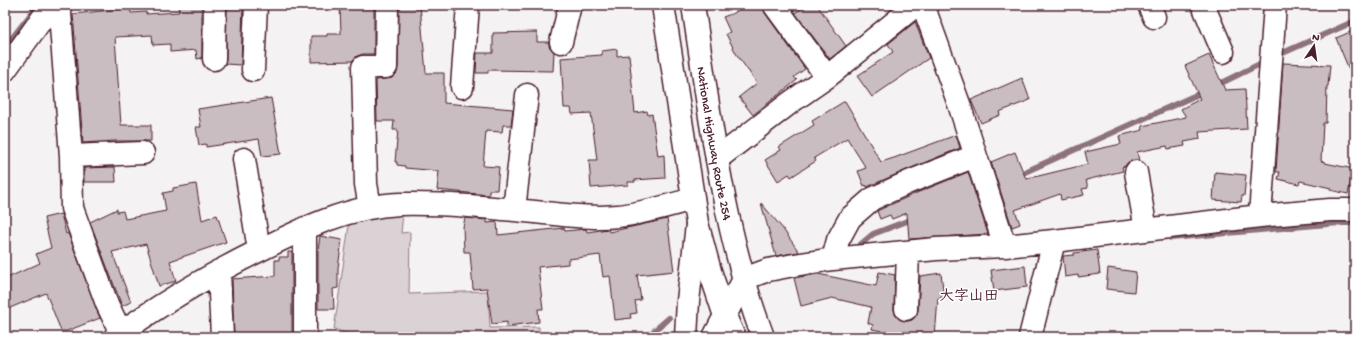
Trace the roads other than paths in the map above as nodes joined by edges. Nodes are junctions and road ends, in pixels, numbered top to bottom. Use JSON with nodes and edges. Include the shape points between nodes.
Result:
{"nodes":[{"id":1,"x":52,"y":5,"type":"edge"},
{"id":2,"x":56,"y":5,"type":"edge"},
{"id":3,"x":215,"y":5,"type":"edge"},
{"id":4,"x":256,"y":5,"type":"edge"},
{"id":5,"x":387,"y":5,"type":"edge"},
{"id":6,"x":468,"y":5,"type":"edge"},
{"id":7,"x":570,"y":5,"type":"edge"},
{"id":8,"x":664,"y":5,"type":"edge"},
{"id":9,"x":693,"y":5,"type":"edge"},
{"id":10,"x":916,"y":5,"type":"edge"},
{"id":11,"x":923,"y":5,"type":"edge"},
{"id":12,"x":1203,"y":5,"type":"edge"},
{"id":13,"x":1275,"y":5,"type":"edge"},
{"id":14,"x":775,"y":6,"type":"edge"},
{"id":15,"x":561,"y":42,"type":"dead end"},
{"id":16,"x":1223,"y":52,"type":"dead end"},
{"id":17,"x":214,"y":59,"type":"dead end"},
{"id":18,"x":5,"y":70,"type":"edge"},
{"id":19,"x":253,"y":70,"type":"dead end"},
{"id":20,"x":827,"y":77,"type":"junction"},
{"id":21,"x":462,"y":87,"type":"dead end"},
{"id":22,"x":527,"y":95,"type":"dead end"},
{"id":23,"x":143,"y":153,"type":"dead end"},
{"id":24,"x":71,"y":156,"type":"junction"},
{"id":25,"x":975,"y":156,"type":"junction"},
{"id":26,"x":244,"y":159,"type":"dead end"},
{"id":27,"x":717,"y":159,"type":"junction"},
{"id":28,"x":1136,"y":172,"type":"dead end"},
{"id":29,"x":693,"y":200,"type":"junction"},
{"id":30,"x":370,"y":207,"type":"junction"},
{"id":31,"x":514,"y":210,"type":"junction"},
{"id":32,"x":1355,"y":210,"type":"edge"},
{"id":33,"x":1260,"y":216,"type":"junction"},
{"id":34,"x":697,"y":223,"type":"junction"},
{"id":35,"x":305,"y":228,"type":"junction"},
{"id":36,"x":1146,"y":230,"type":"junction"},
{"id":37,"x":1054,"y":241,"type":"junction"},
{"id":38,"x":1005,"y":246,"type":"junction"},
{"id":39,"x":259,"y":250,"type":"junction"},
{"id":40,"x":908,"y":252,"type":"junction"},
{"id":41,"x":833,"y":259,"type":"junction"},
{"id":42,"x":219,"y":271,"type":"junction"},
{"id":43,"x":744,"y":279,"type":"junction"},
{"id":44,"x":906,"y":309,"type":"dead end"},
{"id":45,"x":724,"y":316,"type":"junction"},
{"id":46,"x":118,"y":335,"type":"edge"},
{"id":47,"x":222,"y":337,"type":"edge"},
{"id":48,"x":305,"y":337,"type":"edge"},
{"id":49,"x":686,"y":337,"type":"edge"},
{"id":50,"x":714,"y":337,"type":"edge"},
{"id":51,"x":734,"y":337,"type":"edge"},
{"id":52,"x":763,"y":337,"type":"edge"},
{"id":53,"x":1030,"y":337,"type":"edge"}],
"edges":[{"from":1,"to":18,"type":"main road"},
{"from":2,"to":24,"type":"main road","via":[[60,13]]},
{"from":3,"to":17,"type":"main road"},
{"from":4,"to":19,"type":"main road"},
{"from":5,"to":30,"type":"main road","via":[[386,67],[363,67],[366,184]]},
{"from":6,"to":21,"type":"main road"},
{"from":7,"to":15,"type":"main road"},
{"from":8,"to":29,"type":"main road"},
{"from":9,"to":27,"type":"main road","name":"National Highway Route 254"},
{"from":10,"to":20,"type":"main road"},
{"from":11,"to":25,"type":"main road"},
{"from":12,"to":16,"type":"main road"},
{"from":13,"to":33,"type":"main road"},
{"from":14,"to":20,"type":"main road"},
{"from":20,"to":27,"type":"main road"},
{"from":22,"to":31,"type":"main road"},
{"from":23,"to":24,"type":"main road"},
{"from":24,"to":46,"type":"main road","via":[[72,208]]},
{"from":25,"to":38,"type":"main road"},
{"from":25,"to":41,"type":"main road","via":[[872,199],[850,218],[838,240]]},
{"from":26,"to":39,"type":"main road"},
{"from":27,"to":43,"type":"main road","name":"National Highway Route 254"},
{"from":28,"to":36,"type":"main road"},
{"from":29,"to":31,"type":"main road","via":[[618,216]]},
{"from":29,"to":34,"type":"main road"},
{"from":30,"to":31,"type":"main road","via":[[399,204]]},
{"from":30,"to":35,"type":"main road"},
{"from":32,"to":33,"type":"main road"},
{"from":33,"to":36,"type":"main road"},
{"from":34,"to":45,"type":"main road"},
{"from":34,"to":49,"type":"main road"},
{"from":35,"to":39,"type":"main road"},
{"from":35,"to":48,"type":"main road"},
{"from":36,"to":37,"type":"main road"},
{"from":37,"to":38,"type":"main road"},
{"from":37,"to":53,"type":"main road"},
{"from":38,"to":40,"type":"main road","via":[[936,248]]},
{"from":39,"to":42,"type":"main road"},
{"from":40,"to":41,"type":"main road"},
{"from":40,"to":44,"type":"main road"},
{"from":41,"to":43,"type":"main road","via":[[768,270]]},
{"from":42,"to":46,"type":"main road","via":[[166,302]]},
{"from":42,"to":47,"type":"main road"},
{"from":43,"to":45,"type":"main road"},
{"from":43,"to":52,"type":"main road","name":"National Highway Route 254"},
{"from":45,"to":50,"type":"main road"},
{"from":45,"to":51,"type":"main road"}]}
